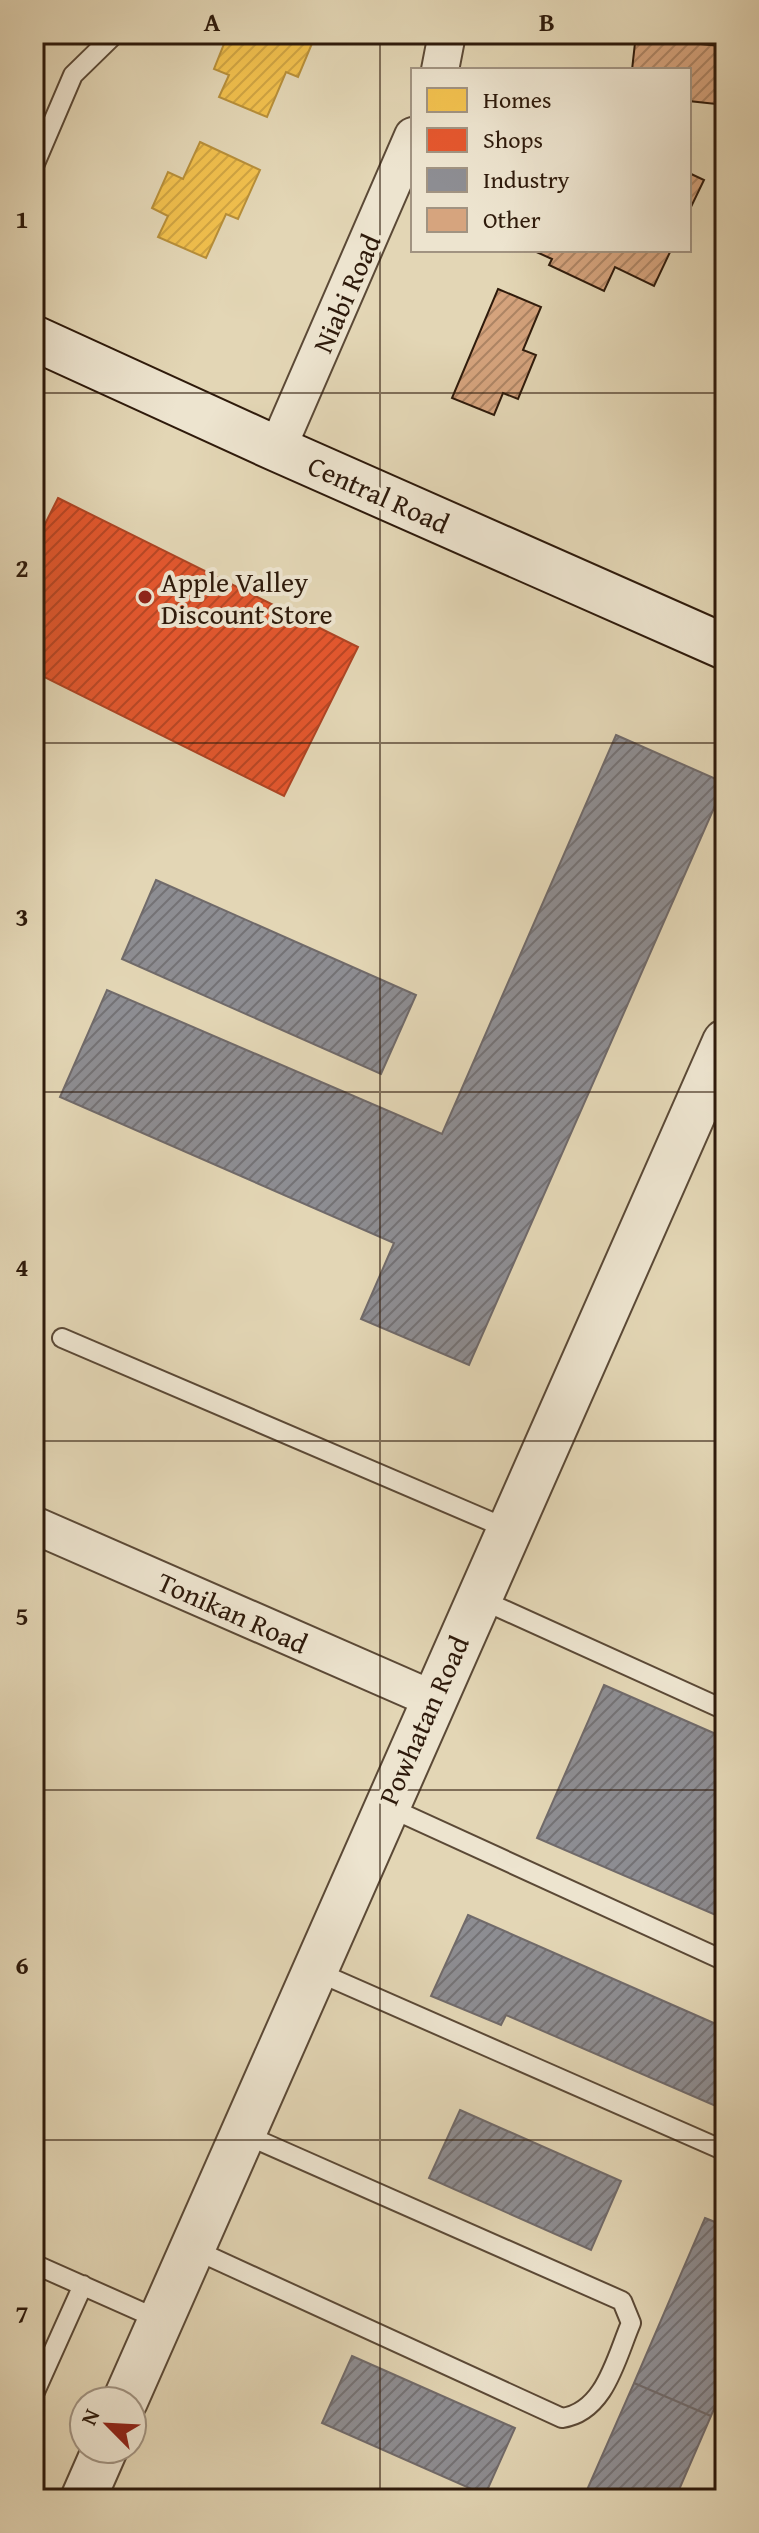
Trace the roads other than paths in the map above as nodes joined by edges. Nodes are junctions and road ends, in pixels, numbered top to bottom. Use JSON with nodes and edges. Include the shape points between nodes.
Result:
{"nodes":[{"id":1,"x":115,"y":34,"type":"edge"},
{"id":2,"x":447,"y":34,"type":"edge"},
{"id":3,"x":440,"y":68,"type":"edge"},
{"id":4,"x":411,"y":141,"type":"edge"},
{"id":5,"x":34,"y":166,"type":"edge"},
{"id":6,"x":34,"y":338,"type":"edge"},
{"id":7,"x":277,"y":449,"type":"junction"},
{"id":8,"x":725,"y":647,"type":"edge"},
{"id":9,"x":725,"y":1042,"type":"edge"},
{"id":10,"x":62,"y":1338,"type":"dead end"},
{"id":11,"x":34,"y":1525,"type":"edge"},
{"id":12,"x":508,"y":1529,"type":"junction"},
{"id":13,"x":477,"y":1598,"type":"junction"},
{"id":14,"x":432,"y":1699,"type":"junction"},
{"id":15,"x":725,"y":1710,"type":"edge"},
{"id":16,"x":385,"y":1805,"type":"junction"},
{"id":17,"x":725,"y":1961,"type":"edge"},
{"id":18,"x":313,"y":1970,"type":"junction"},
{"id":19,"x":242,"y":2133,"type":"junction"},
{"id":20,"x":725,"y":2151,"type":"edge"},
{"id":21,"x":191,"y":2248,"type":"junction"},
{"id":22,"x":34,"y":2264,"type":"edge"},
{"id":23,"x":83,"y":2285,"type":"junction"},
{"id":24,"x":160,"y":2320,"type":"junction"},
{"id":25,"x":132,"y":2385,"type":"edge"},
{"id":26,"x":34,"y":2394,"type":"edge"},
{"id":27,"x":98,"y":2465,"type":"edge"},
{"id":28,"x":83,"y":2499,"type":"edge"}],
"edges":[{"from":1,"to":5,"type":"lane","via":[[73,75]]},
{"from":2,"to":3,"type":"street"},
{"from":4,"to":7,"type":"street","name":"Niabi Road"},
{"from":6,"to":7,"type":"street","name":"Central Road"},
{"from":7,"to":8,"type":"street","name":"Central Road"},
{"from":9,"to":12,"type":"street","name":"Powhatan Road"},
{"from":10,"to":12,"type":"lane"},
{"from":11,"to":14,"type":"street","name":"Tonikan Road"},
{"from":12,"to":13,"type":"street","name":"Powhatan Road"},
{"from":13,"to":14,"type":"street","name":"Powhatan Road"},
{"from":13,"to":15,"type":"lane"},
{"from":14,"to":16,"type":"street","name":"Powhatan Road"},
{"from":16,"to":17,"type":"lane"},
{"from":16,"to":18,"type":"street","name":"Powhatan Road"},
{"from":18,"to":19,"type":"street","name":"Powhatan Road"},
{"from":18,"to":20,"type":"lane"},
{"from":19,"to":21,"type":"street","name":"Powhatan Road"},
{"from":19,"to":21,"type":"lane","via":[[622,2301],[631,2323],[604,2389],[579,2415],[562,2418]]},
{"from":21,"to":24,"type":"street","name":"Powhatan Road"},
{"from":22,"to":23,"type":"lane"},
{"from":23,"to":24,"type":"lane"},
{"from":23,"to":26,"type":"lane"},
{"from":24,"to":25,"type":"street","name":"Powhatan Road"},
{"from":27,"to":28,"type":"street"}]}
